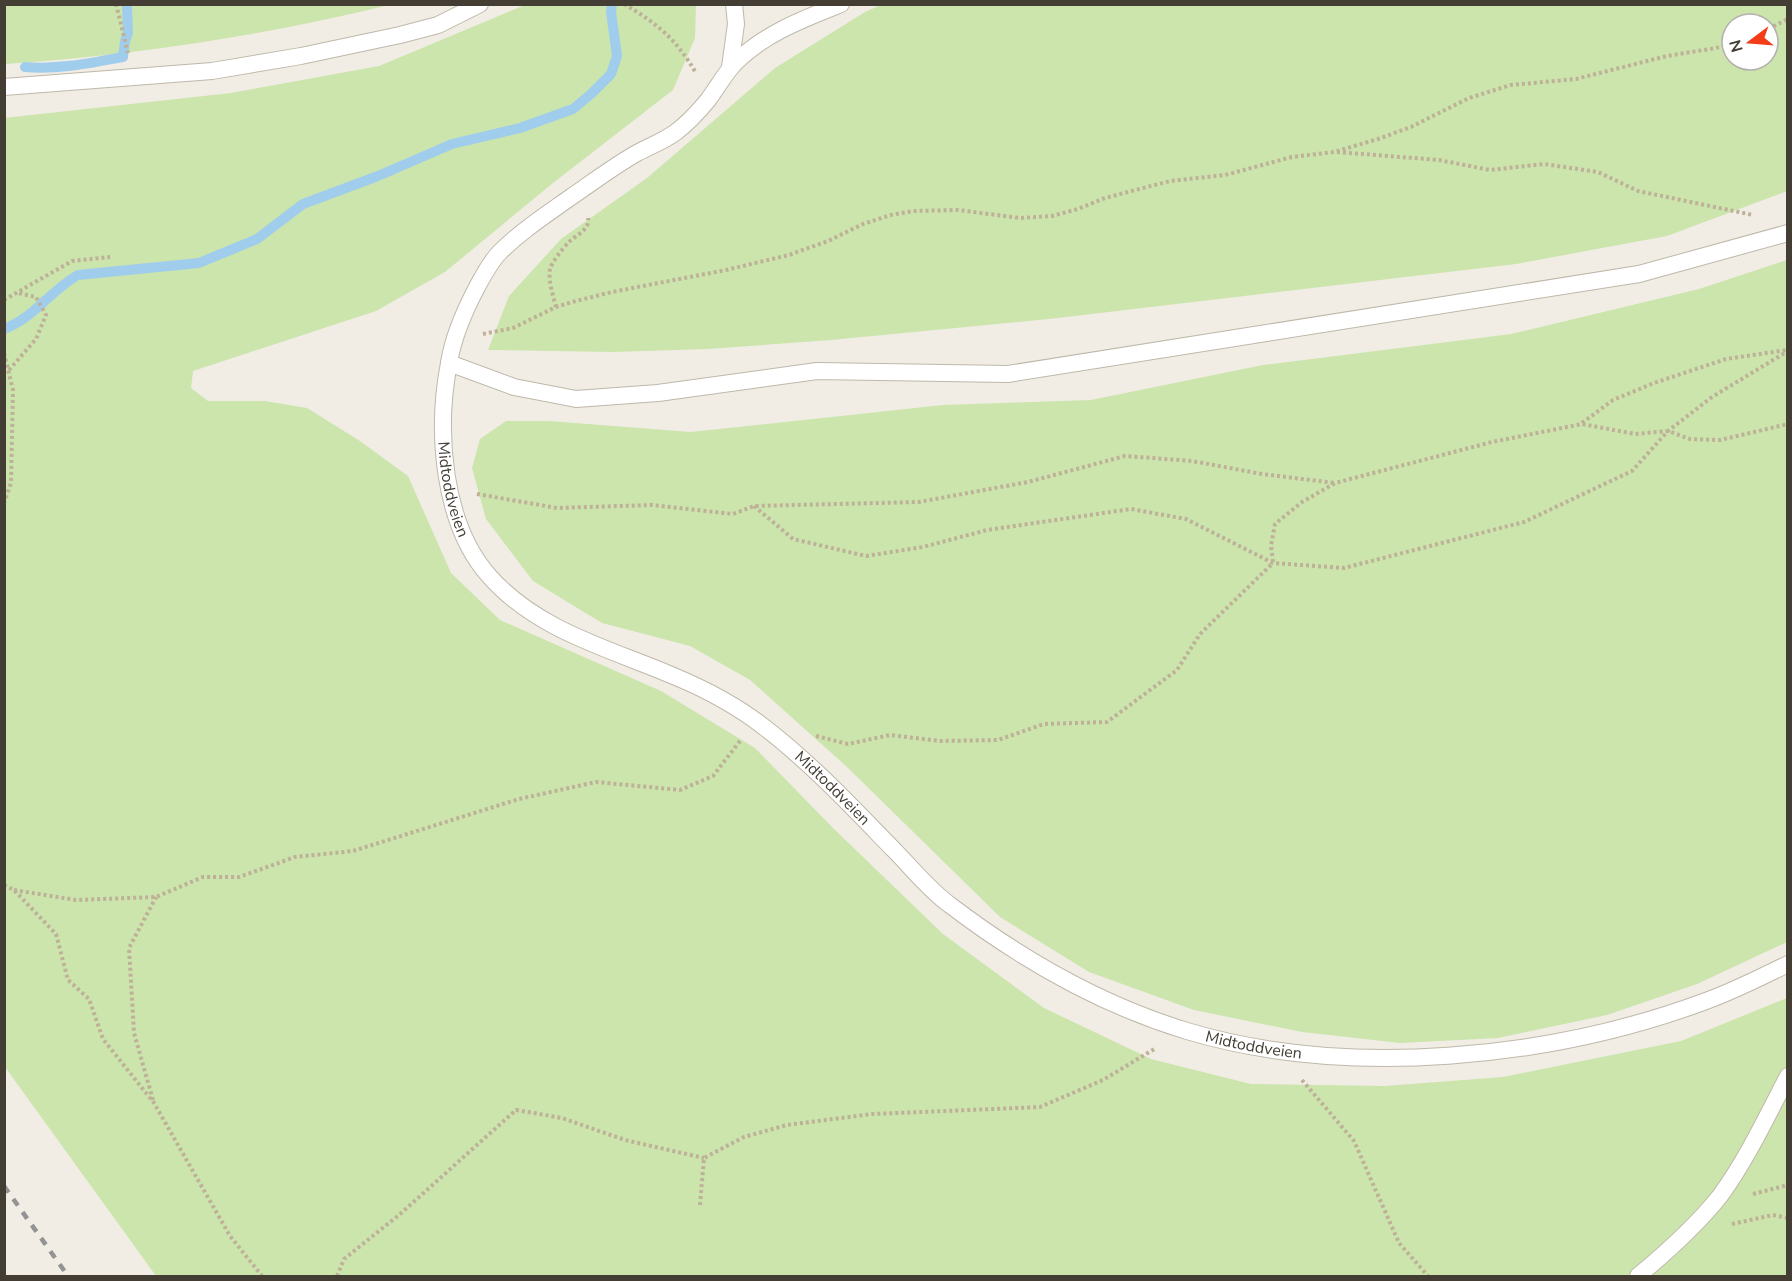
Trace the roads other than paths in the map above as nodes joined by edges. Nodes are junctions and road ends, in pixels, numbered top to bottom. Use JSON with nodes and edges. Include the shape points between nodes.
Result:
{"nodes":[{"id":1,"x":480,"y":4,"type":"edge"},
{"id":2,"x":734,"y":4,"type":"edge"},
{"id":3,"x":841,"y":4,"type":"edge"},
{"id":4,"x":730,"y":67,"type":"junction"},
{"id":5,"x":4,"y":87,"type":"edge"},
{"id":6,"x":1788,"y":233,"type":"edge"},
{"id":7,"x":449,"y":363,"type":"junction"},
{"id":8,"x":1788,"y":963,"type":"edge"},
{"id":9,"x":1788,"y":1076,"type":"edge"},
{"id":10,"x":1638,"y":1276,"type":"edge"}],
"edges":[{"from":1,"to":5,"type":"lane","via":[[438,25],[301,56],[212,71]]},
{"from":2,"to":4,"type":"lane","via":[[736,24]]},
{"from":3,"to":4,"type":"lane","via":[[758,43]]},
{"from":4,"to":7,"type":"lane","name":"Midtoddveien","via":[[709,98],[673,134],[633,155],[498,254],[464,312]]},
{"from":6,"to":7,"type":"lane","via":[[1639,274],[1008,374],[817,370],[658,393],[576,399],[514,387]]},
{"from":7,"to":8,"type":"lane","name":"Midtoddveien","via":[[443,421],[445,468],[455,514],[486,573],[538,618],[681,678],[755,720],[827,781],[944,901],[1028,960],[1120,1006],[1185,1030],[1277,1050],[1347,1058],[1498,1051],[1654,1019],[1709,1000]]},
{"from":9,"to":10,"type":"lane","via":[[1754,1142],[1720,1195]]}]}
